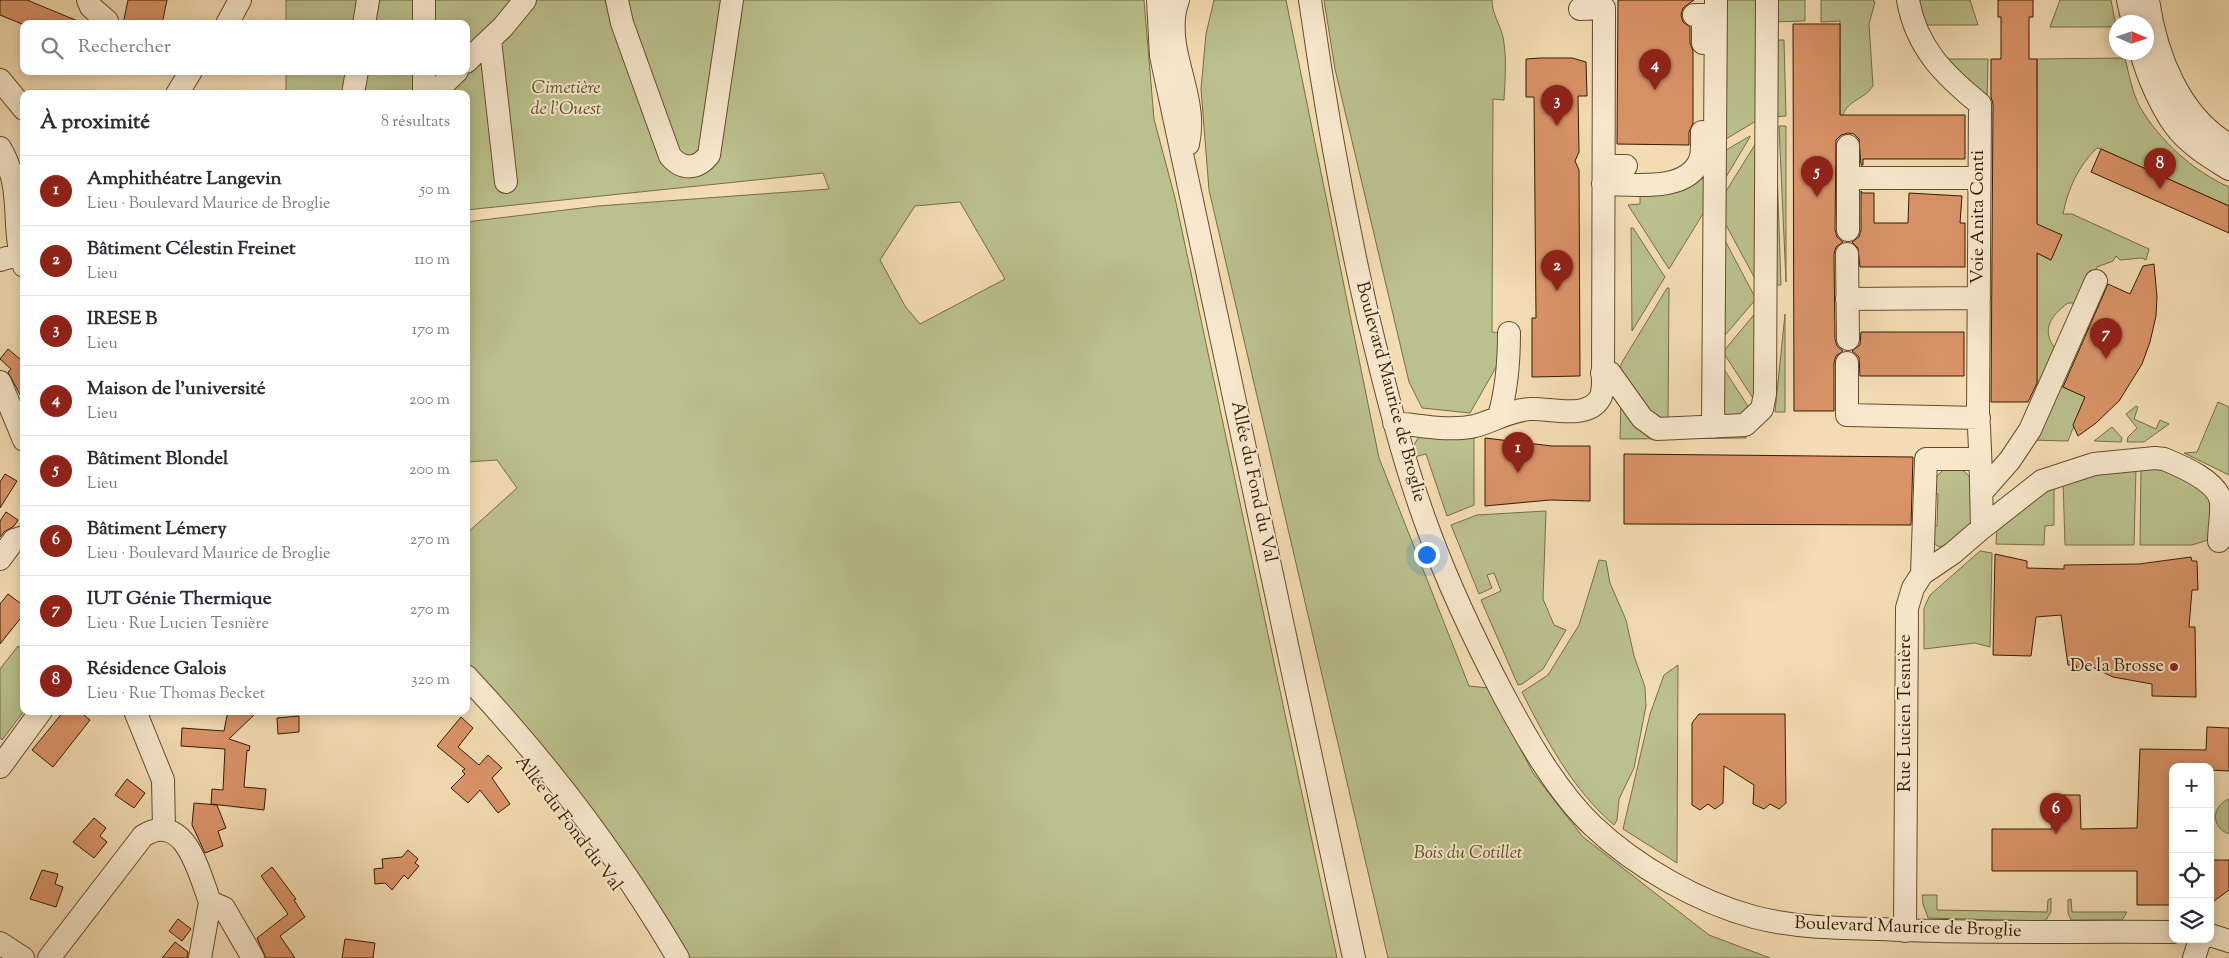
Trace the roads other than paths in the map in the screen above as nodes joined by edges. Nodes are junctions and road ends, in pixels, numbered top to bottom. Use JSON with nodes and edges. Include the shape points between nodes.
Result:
{"nodes":[{"id":1,"x":88,"y":0,"type":"edge"},
{"id":2,"x":240,"y":0,"type":"edge"},
{"id":3,"x":368,"y":0,"type":"edge"},
{"id":4,"x":424,"y":0,"type":"edge"},
{"id":5,"x":525,"y":0,"type":"edge"},
{"id":6,"x":617,"y":0,"type":"edge"},
{"id":7,"x":732,"y":0,"type":"edge"},
{"id":8,"x":1310,"y":0,"type":"edge"},
{"id":9,"x":1716,"y":0,"type":"edge"},
{"id":10,"x":1767,"y":0,"type":"edge"},
{"id":11,"x":1908,"y":0,"type":"edge"},
{"id":12,"x":2128,"y":0,"type":"edge"},
{"id":13,"x":2148,"y":0,"type":"edge"},
{"id":14,"x":1164,"y":2,"type":"edge"},
{"id":15,"x":1604,"y":4,"type":"edge"},
{"id":16,"x":1580,"y":9,"type":"dead end"},
{"id":17,"x":1694,"y":15,"type":"dead end"},
{"id":18,"x":2131,"y":15,"type":"edge"},
{"id":19,"x":107,"y":20,"type":"edge"},
{"id":20,"x":228,"y":20,"type":"edge"},
{"id":21,"x":365,"y":20,"type":"edge"},
{"id":22,"x":424,"y":20,"type":"edge"},
{"id":23,"x":490,"y":40,"type":"junction"},
{"id":24,"x":470,"y":58,"type":"edge"},
{"id":25,"x":2143,"y":60,"type":"edge"},
{"id":26,"x":189,"y":75,"type":"edge"},
{"id":27,"x":356,"y":75,"type":"edge"},
{"id":28,"x":424,"y":75,"type":"edge"},
{"id":29,"x":453,"y":75,"type":"edge"},
{"id":30,"x":0,"y":80,"type":"edge"},
{"id":31,"x":179,"y":90,"type":"edge"},
{"id":32,"x":354,"y":90,"type":"edge"},
{"id":33,"x":424,"y":90,"type":"edge"},
{"id":34,"x":437,"y":90,"type":"edge"},
{"id":35,"x":20,"y":104,"type":"edge"},
{"id":36,"x":2229,"y":145,"type":"edge"},
{"id":37,"x":1848,"y":146,"type":"dead end"},
{"id":38,"x":0,"y":148,"type":"edge"},
{"id":39,"x":1626,"y":166,"type":"dead end"},
{"id":40,"x":2229,"y":169,"type":"edge"},
{"id":41,"x":1604,"y":175,"type":"junction"},
{"id":42,"x":1848,"y":178,"type":"junction"},
{"id":43,"x":1980,"y":178,"type":"junction"},
{"id":44,"x":506,"y":182,"type":"dead end"},
{"id":45,"x":20,"y":201,"type":"edge"},
{"id":46,"x":1848,"y":230,"type":"dead end"},
{"id":47,"x":1847,"y":254,"type":"dead end"},
{"id":48,"x":15,"y":260,"type":"edge"},
{"id":49,"x":2096,"y":281,"type":"dead end"},
{"id":50,"x":1979,"y":298,"type":"junction"},
{"id":51,"x":1847,"y":299,"type":"junction"},
{"id":52,"x":1509,"y":333,"type":"dead end"},
{"id":53,"x":1848,"y":339,"type":"dead end"},
{"id":54,"x":1847,"y":363,"type":"dead end"},
{"id":55,"x":1602,"y":373,"type":"junction"},
{"id":56,"x":0,"y":382,"type":"edge"},
{"id":57,"x":1499,"y":416,"type":"junction"},
{"id":58,"x":1979,"y":418,"type":"junction"},
{"id":59,"x":1394,"y":423,"type":"junction"},
{"id":60,"x":1713,"y":427,"type":"junction"},
{"id":61,"x":20,"y":430,"type":"edge"},
{"id":62,"x":1979,"y":459,"type":"junction"},
{"id":63,"x":1981,"y":493,"type":"junction"},
{"id":64,"x":1982,"y":528,"type":"junction"},
{"id":65,"x":20,"y":538,"type":"edge"},
{"id":66,"x":2219,"y":541,"type":"dead end"},
{"id":67,"x":0,"y":559,"type":"edge"},
{"id":68,"x":1922,"y":574,"type":"junction"},
{"id":69,"x":470,"y":681,"type":"edge"},
{"id":70,"x":470,"y":703,"type":"edge"},
{"id":71,"x":38,"y":715,"type":"edge"},
{"id":72,"x":137,"y":715,"type":"edge"},
{"id":73,"x":0,"y":767,"type":"edge"},
{"id":74,"x":164,"y":828,"type":"junction"},
{"id":75,"x":210,"y":902,"type":"junction"},
{"id":76,"x":1906,"y":931,"type":"junction"},
{"id":77,"x":2169,"y":932,"type":"edge"},
{"id":78,"x":2214,"y":936,"type":"edge"},
{"id":79,"x":2229,"y":941,"type":"edge"},
{"id":80,"x":0,"y":943,"type":"edge"},
{"id":81,"x":2199,"y":943,"type":"edge"},
{"id":82,"x":22,"y":958,"type":"edge"},
{"id":83,"x":49,"y":958,"type":"edge"},
{"id":84,"x":200,"y":958,"type":"edge"},
{"id":85,"x":253,"y":958,"type":"edge"},
{"id":86,"x":660,"y":958,"type":"edge"},
{"id":87,"x":678,"y":958,"type":"edge"},
{"id":88,"x":1354,"y":958,"type":"edge"},
{"id":89,"x":2194,"y":958,"type":"edge"}],
"edges":[{"from":1,"to":19,"type":"street","via":[[91,8]]},
{"from":2,"to":20,"type":"street"},
{"from":3,"to":21,"type":"street"},
{"from":4,"to":22,"type":"street"},
{"from":5,"to":23,"type":"street"},
{"from":6,"to":7,"type":"street","via":[[622,23],[670,156],[686,167],[702,164],[709,155]]},
{"from":8,"to":59,"type":"street","name":"Boulevard Maurice de Broglie","via":[[1347,219]]},
{"from":9,"to":60,"type":"street"},
{"from":10,"to":60,"type":"street","via":[[1765,394],[1762,410],[1746,425]]},
{"from":11,"to":43,"type":"street","name":"Voie Anita Conti","via":[[1916,29],[1936,64],[1980,104]]},
{"from":12,"to":18,"type":"street"},
{"from":13,"to":36,"type":"street","via":[[2169,76],[2198,119]]},
{"from":14,"to":88,"type":"street","name":"Allée du Fond du Val","via":[[1173,20],[1190,112],[1190,134],[1184,162]]},
{"from":15,"to":16,"type":"street"},
{"from":15,"to":41,"type":"street"},
{"from":17,"to":41,"type":"street","via":[[1703,15],[1700,160],[1683,178],[1667,184]]},
{"from":23,"to":24,"type":"street"},
{"from":23,"to":44,"type":"street"},
{"from":25,"to":40,"type":"street","via":[[2146,74],[2175,126],[2205,154]]},
{"from":26,"to":31,"type":"street"},
{"from":27,"to":32,"type":"street"},
{"from":28,"to":33,"type":"street"},
{"from":29,"to":34,"type":"street"},
{"from":30,"to":35,"type":"street"},
{"from":37,"to":42,"type":"street"},
{"from":38,"to":45,"type":"street","via":[[8,160]]},
{"from":39,"to":41,"type":"street"},
{"from":41,"to":55,"type":"street"},
{"from":42,"to":43,"type":"street"},
{"from":42,"to":46,"type":"street"},
{"from":43,"to":50,"type":"street","name":"Voie Anita Conti"},
{"from":45,"to":48,"type":"street"},
{"from":47,"to":51,"type":"street"},
{"from":49,"to":63,"type":"street","via":[[2030,430],[2010,460]]},
{"from":50,"to":51,"type":"street"},
{"from":50,"to":58,"type":"street","name":"Voie Anita Conti"},
{"from":51,"to":53,"type":"street"},
{"from":52,"to":57,"type":"street","via":[[1509,361]]},
{"from":54,"to":58,"type":"street","via":[[1847,415]]},
{"from":55,"to":57,"type":"street","via":[[1601,398],[1591,406],[1579,411],[1530,409]]},
{"from":55,"to":60,"type":"street","via":[[1610,373],[1642,418],[1657,428]]},
{"from":56,"to":61,"type":"street"},
{"from":57,"to":59,"type":"street","via":[[1462,428]]},
{"from":58,"to":62,"type":"street","name":"Voie Anita Conti"},
{"from":59,"to":76,"type":"street","name":"Boulevard Maurice de Broglie","via":[[1441,564],[1483,656],[1529,740],[1570,800],[1593,826],[1674,884],[1748,915],[1814,928]]},
{"from":62,"to":63,"type":"street"},
{"from":62,"to":68,"type":"street","via":[[1926,459]]},
{"from":63,"to":64,"type":"street"},
{"from":64,"to":66,"type":"street","name":"Rue Lucien Tesnière","via":[[2042,481],[2094,464],[2155,458],[2174,463],[2211,483],[2218,491],[2221,502]]},
{"from":64,"to":68,"type":"street","name":"Rue Lucien Tesnière"},
{"from":65,"to":67,"type":"street","via":[[14,540]]},
{"from":68,"to":76,"type":"street","name":"Rue Lucien Tesnière","via":[[1913,588],[1907,608]]},
{"from":69,"to":87,"type":"street","via":[[555,777],[582,813],[651,912]]},
{"from":70,"to":86,"type":"street","name":"Allée du Fond du Val","via":[[521,760],[585,841],[629,904]]},
{"from":71,"to":73,"type":"street"},
{"from":72,"to":74,"type":"street","via":[[163,780]]},
{"from":74,"to":75,"type":"street","via":[[174,832],[184,843]]},
{"from":74,"to":83,"type":"street","via":[[142,836]]},
{"from":75,"to":84,"type":"street"},
{"from":75,"to":85,"type":"street","via":[[224,908]]},
{"from":76,"to":77,"type":"street","name":"Boulevard Maurice de Broglie"},
{"from":78,"to":79,"type":"street"},
{"from":80,"to":82,"type":"street"},
{"from":81,"to":89,"type":"street"}]}
